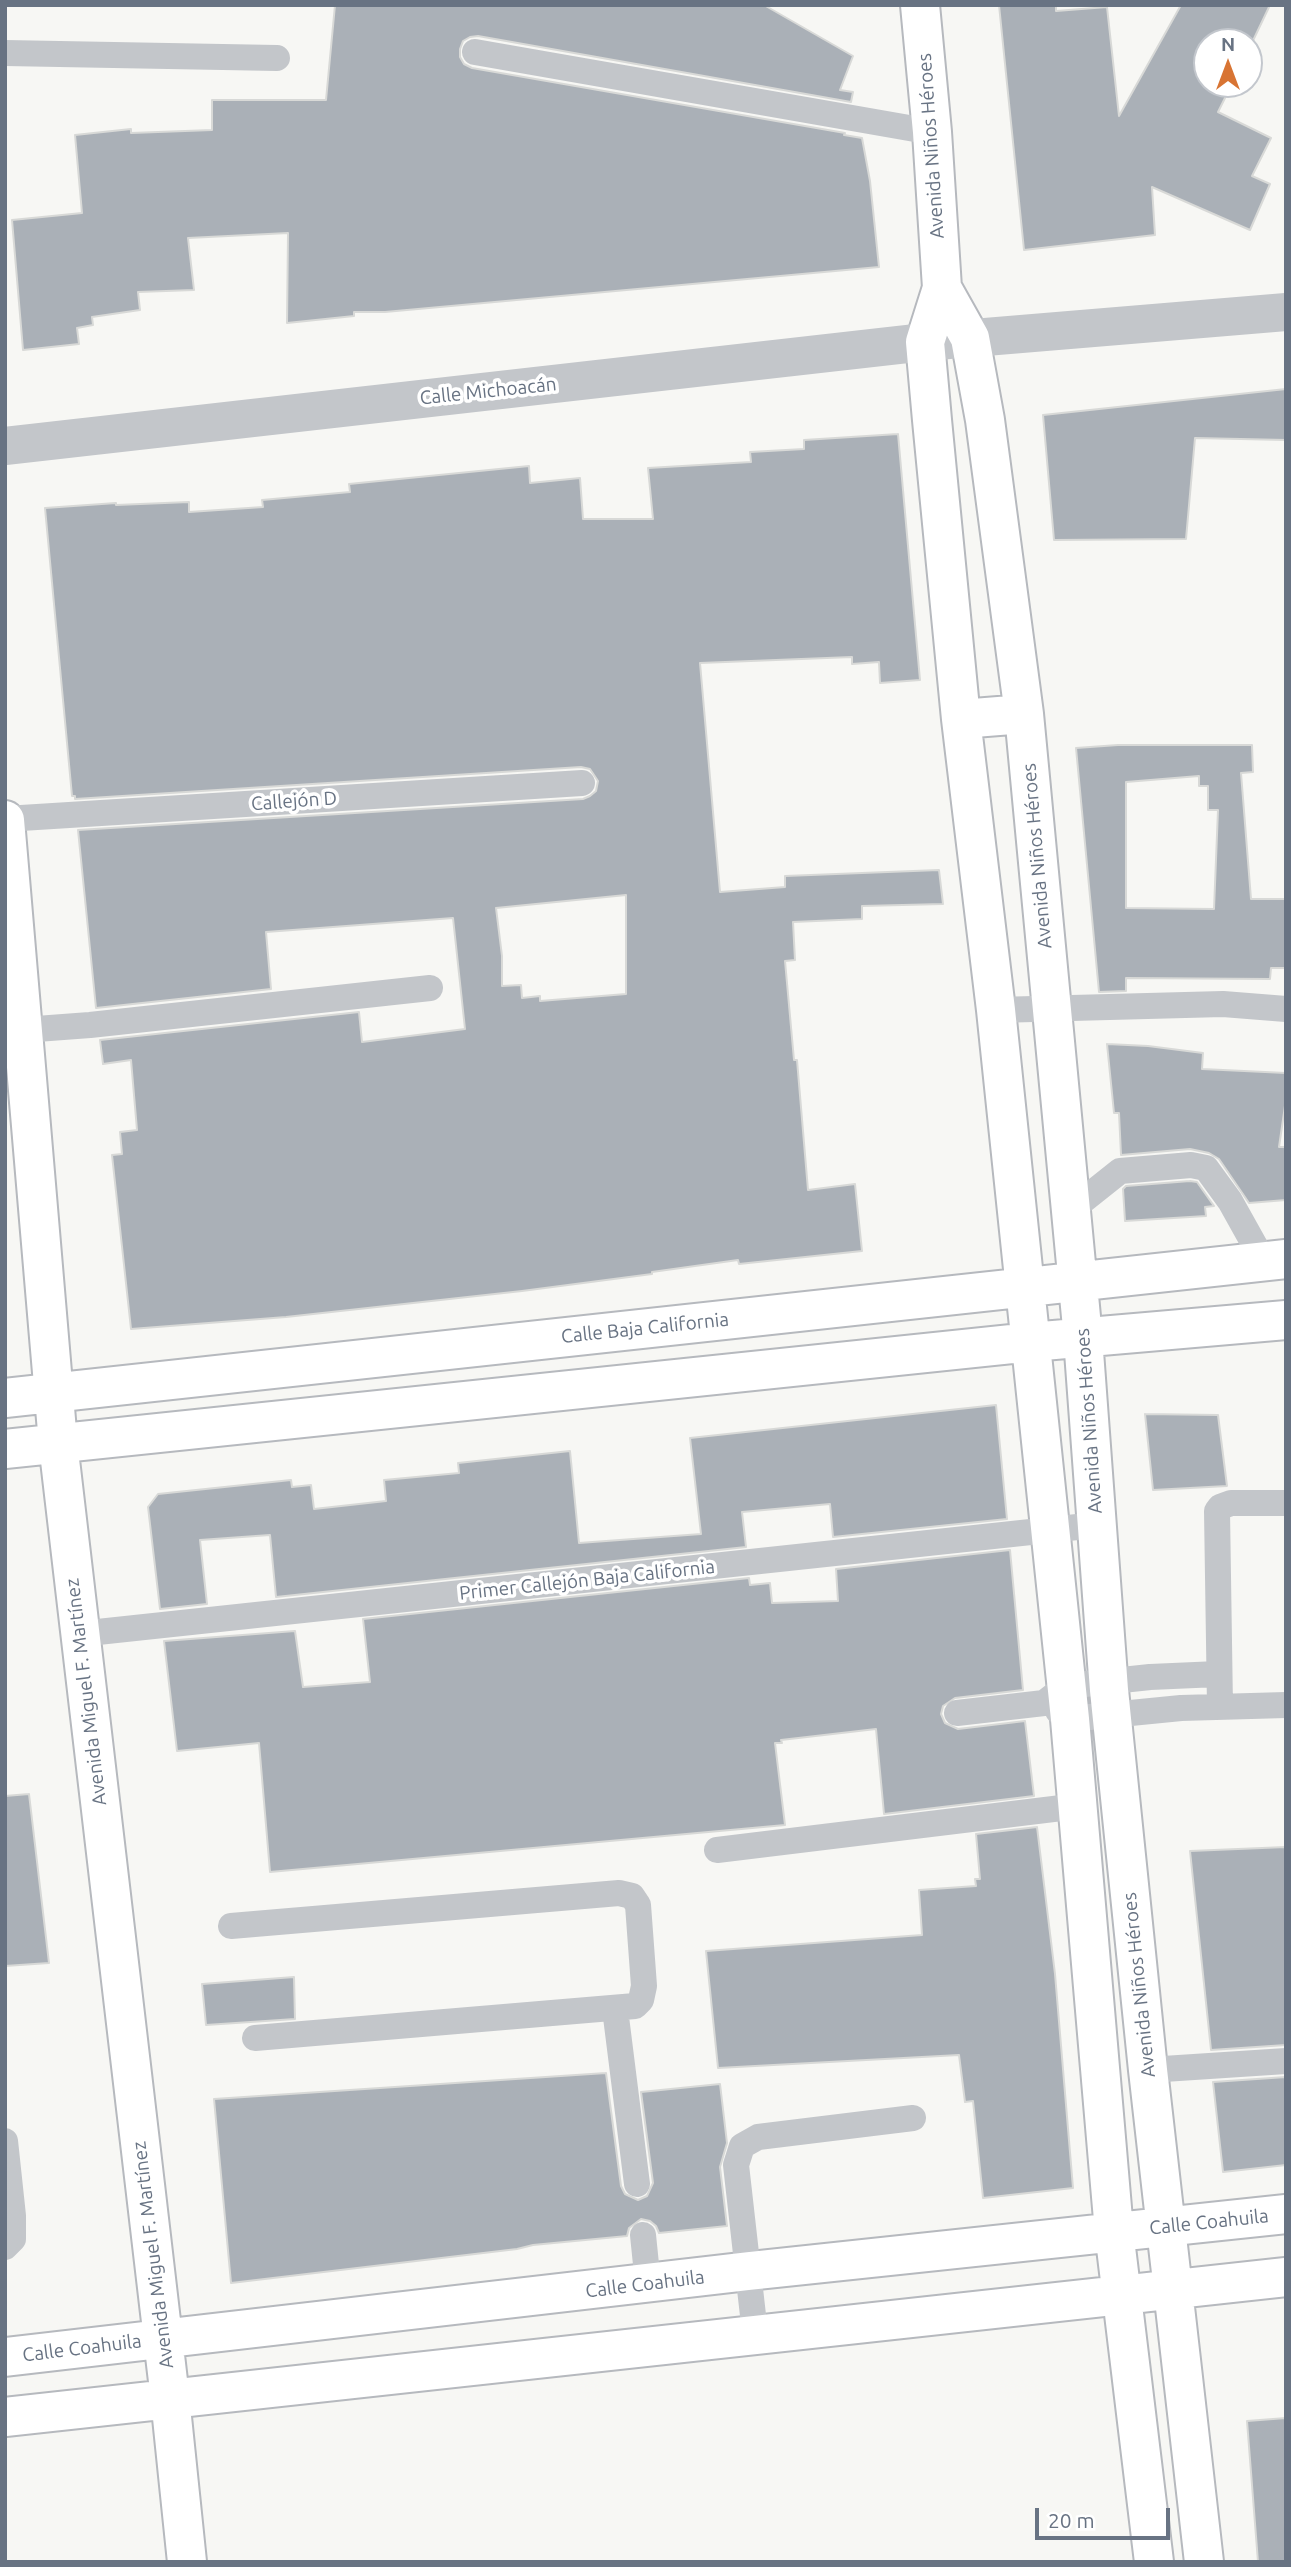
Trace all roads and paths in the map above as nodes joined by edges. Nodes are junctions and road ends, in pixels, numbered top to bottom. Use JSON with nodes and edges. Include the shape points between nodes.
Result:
{"nodes":[{"id":1,"x":920,"y":5,"type":"edge"},
{"id":2,"x":475,"y":52,"type":"dead end"},
{"id":3,"x":5,"y":53,"type":"edge"},
{"id":4,"x":277,"y":58,"type":"dead end"},
{"id":5,"x":932,"y":132,"type":"junction"},
{"id":6,"x":942,"y":288,"type":"junction"},
{"id":7,"x":1286,"y":312,"type":"edge"},
{"id":8,"x":970,"y":338,"type":"junction"},
{"id":9,"x":925,"y":342,"type":"junction"},
{"id":10,"x":5,"y":446,"type":"edge"},
{"id":11,"x":1024,"y":714,"type":"junction"},
{"id":12,"x":961,"y":719,"type":"junction"},
{"id":13,"x":582,"y":783,"type":"dead end"},
{"id":14,"x":5,"y":820,"type":"edge"},
{"id":15,"x":430,"y":988,"type":"dead end"},
{"id":16,"x":1051,"y":1007,"type":"junction"},
{"id":17,"x":1286,"y":1009,"type":"edge"},
{"id":18,"x":996,"y":1010,"type":"junction"},
{"id":19,"x":23,"y":1030,"type":"junction"},
{"id":20,"x":1071,"y":1210,"type":"junction"},
{"id":21,"x":1275,"y":1260,"type":"edge"},
{"id":22,"x":1077,"y":1282,"type":"junction"},
{"id":23,"x":1026,"y":1286,"type":"junction"},
{"id":24,"x":1286,"y":1320,"type":"edge"},
{"id":25,"x":1083,"y":1338,"type":"junction"},
{"id":26,"x":1031,"y":1342,"type":"junction"},
{"id":27,"x":53,"y":1392,"type":"junction"},
{"id":28,"x":5,"y":1398,"type":"edge"},
{"id":29,"x":58,"y":1443,"type":"junction"},
{"id":30,"x":5,"y":1449,"type":"edge"},
{"id":31,"x":1286,"y":1503,"type":"edge"},
{"id":32,"x":1096,"y":1525,"type":"junction"},
{"id":33,"x":1050,"y":1530,"type":"junction"},
{"id":34,"x":79,"y":1634,"type":"junction"},
{"id":35,"x":1218,"y":1674,"type":"junction"},
{"id":36,"x":1110,"y":1698,"type":"junction"},
{"id":37,"x":1060,"y":1703,"type":"junction"},
{"id":38,"x":1286,"y":1705,"type":"edge"},
{"id":39,"x":1220,"y":1707,"type":"junction"},
{"id":40,"x":957,"y":1713,"type":"dead end"},
{"id":41,"x":1078,"y":1806,"type":"junction"},
{"id":42,"x":717,"y":1850,"type":"dead end"},
{"id":43,"x":231,"y":1926,"type":"dead end"},
{"id":44,"x":615,"y":2010,"type":"junction"},
{"id":45,"x":255,"y":2039,"type":"dead end"},
{"id":46,"x":1286,"y":2061,"type":"edge"},
{"id":47,"x":1148,"y":2070,"type":"junction"},
{"id":48,"x":913,"y":2118,"type":"dead end"},
{"id":49,"x":5,"y":2141,"type":"edge"},
{"id":50,"x":637,"y":2184,"type":"dead end"},
{"id":51,"x":1286,"y":2214,"type":"edge"},
{"id":52,"x":1167,"y":2226,"type":"junction"},
{"id":53,"x":1114,"y":2231,"type":"junction"},
{"id":54,"x":643,"y":2235,"type":"dead end"},
{"id":55,"x":5,"y":2247,"type":"edge"},
{"id":56,"x":749,"y":2271,"type":"junction"},
{"id":57,"x":1286,"y":2277,"type":"edge"},
{"id":58,"x":648,"y":2284,"type":"junction"},
{"id":59,"x":1174,"y":2289,"type":"junction"},
{"id":60,"x":1121,"y":2294,"type":"junction"},
{"id":61,"x":755,"y":2333,"type":"junction"},
{"id":62,"x":163,"y":2339,"type":"junction"},
{"id":63,"x":5,"y":2357,"type":"edge"},
{"id":64,"x":170,"y":2398,"type":"junction"},
{"id":65,"x":5,"y":2417,"type":"edge"},
{"id":66,"x":187,"y":2562,"type":"edge"},
{"id":67,"x":1154,"y":2562,"type":"edge"},
{"id":68,"x":1204,"y":2562,"type":"edge"}],
"edges":[{"from":1,"to":5,"type":"street","name":"Avenida Niños Héroes"},
{"from":2,"to":5,"type":"lane"},
{"from":3,"to":4,"type":"lane"},
{"from":5,"to":6,"type":"street","name":"Avenida Niños Héroes"},
{"from":6,"to":8,"type":"street","name":"Avenida Niños Héroes"},
{"from":6,"to":9,"type":"street","name":"Avenida Niños Héroes"},
{"from":7,"to":8,"type":"street","name":"Calle Michoacán"},
{"from":8,"to":9,"type":"street","name":"Calle Michoacán"},
{"from":8,"to":11,"type":"street","name":"Avenida Niños Héroes"},
{"from":9,"to":10,"type":"street","name":"Calle Michoacán"},
{"from":9,"to":12,"type":"street","name":"Avenida Niños Héroes"},
{"from":11,"to":12,"type":"street"},
{"from":11,"to":16,"type":"street","name":"Avenida Niños Héroes"},
{"from":12,"to":18,"type":"street","name":"Avenida Niños Héroes"},
{"from":13,"to":14,"type":"lane","name":"Callejón D"},
{"from":14,"to":19,"type":"street","name":"Avenida Miguel F. Martínez"},
{"from":15,"to":19,"type":"lane"},
{"from":16,"to":17,"type":"lane","via":[[1223,1004]]},
{"from":16,"to":18,"type":"lane"},
{"from":16,"to":20,"type":"street","name":"Avenida Niños Héroes"},
{"from":18,"to":23,"type":"street","name":"Avenida Niños Héroes"},
{"from":19,"to":27,"type":"street","name":"Avenida Miguel F. Martínez"},
{"from":20,"to":21,"type":"lane","via":[[1120,1171],[1191,1165],[1206,1168]]},
{"from":20,"to":22,"type":"street","name":"Avenida Niños Héroes"},
{"from":21,"to":22,"type":"street","name":"Calle Baja California"},
{"from":22,"to":23,"type":"street","name":"Calle Baja California"},
{"from":22,"to":25,"type":"street","name":"Avenida Niños Héroes"},
{"from":23,"to":26,"type":"street","name":"Avenida Niños Héroes"},
{"from":23,"to":27,"type":"street","name":"Calle Baja California"},
{"from":24,"to":25,"type":"street"},
{"from":25,"to":26,"type":"street"},
{"from":25,"to":32,"type":"street","name":"Avenida Niños Héroes"},
{"from":26,"to":29,"type":"street"},
{"from":26,"to":33,"type":"street","name":"Avenida Niños Héroes"},
{"from":27,"to":28,"type":"street","name":"Calle Baja California"},
{"from":27,"to":29,"type":"street","name":"Avenida Miguel F. Martínez"},
{"from":29,"to":30,"type":"street"},
{"from":29,"to":34,"type":"street","name":"Avenida Miguel F. Martínez"},
{"from":31,"to":35,"type":"lane","via":[[1231,1503],[1217,1511]]},
{"from":32,"to":33,"type":"lane","name":"Primer Callejón Baja California"},
{"from":32,"to":36,"type":"street","name":"Avenida Niños Héroes"},
{"from":33,"to":34,"type":"lane","name":"Primer Callejón Baja California"},
{"from":33,"to":37,"type":"street","name":"Avenida Niños Héroes"},
{"from":34,"to":62,"type":"street","name":"Avenida Miguel F. Martínez"},
{"from":35,"to":36,"type":"lane"},
{"from":35,"to":39,"type":"lane"},
{"from":36,"to":37,"type":"lane"},
{"from":36,"to":39,"type":"lane","via":[[1170,1709]]},
{"from":36,"to":47,"type":"street","name":"Avenida Niños Héroes"},
{"from":37,"to":40,"type":"lane"},
{"from":37,"to":41,"type":"street","name":"Avenida Niños Héroes"},
{"from":38,"to":39,"type":"lane"},
{"from":41,"to":42,"type":"lane"},
{"from":41,"to":53,"type":"street","name":"Avenida Niños Héroes"},
{"from":43,"to":44,"type":"lane","via":[[619,1893],[632,1896],[638,1905],[643,1986],[635,2007]]},
{"from":44,"to":45,"type":"lane"},
{"from":44,"to":50,"type":"lane"},
{"from":46,"to":47,"type":"lane"},
{"from":47,"to":52,"type":"street","name":"Avenida Niños Héroes"},
{"from":48,"to":56,"type":"lane","via":[[758,2137],[742,2146],[736,2165]]},
{"from":49,"to":55,"type":"lane","via":[[13,2216],[13,2239]]},
{"from":51,"to":52,"type":"street","name":"Calle Coahuila"},
{"from":52,"to":53,"type":"street","name":"Calle Coahuila"},
{"from":52,"to":59,"type":"street","name":"Avenida Niños Héroes"},
{"from":53,"to":56,"type":"street","name":"Calle Coahuila"},
{"from":53,"to":60,"type":"street","name":"Avenida Niños Héroes"},
{"from":54,"to":58,"type":"lane"},
{"from":56,"to":58,"type":"street","name":"Calle Coahuila"},
{"from":56,"to":61,"type":"lane"},
{"from":57,"to":59,"type":"street"},
{"from":58,"to":62,"type":"street","name":"Calle Coahuila"},
{"from":59,"to":60,"type":"street"},
{"from":59,"to":68,"type":"street","name":"Avenida Niños Héroes"},
{"from":60,"to":61,"type":"street"},
{"from":60,"to":67,"type":"street","name":"Avenida Niños Héroes"},
{"from":61,"to":64,"type":"street"},
{"from":62,"to":63,"type":"street","name":"Calle Coahuila"},
{"from":62,"to":64,"type":"street","name":"Avenida Miguel F. Martínez"},
{"from":64,"to":65,"type":"street"},
{"from":64,"to":66,"type":"street","name":"Avenida Miguel F. Martínez"}]}
